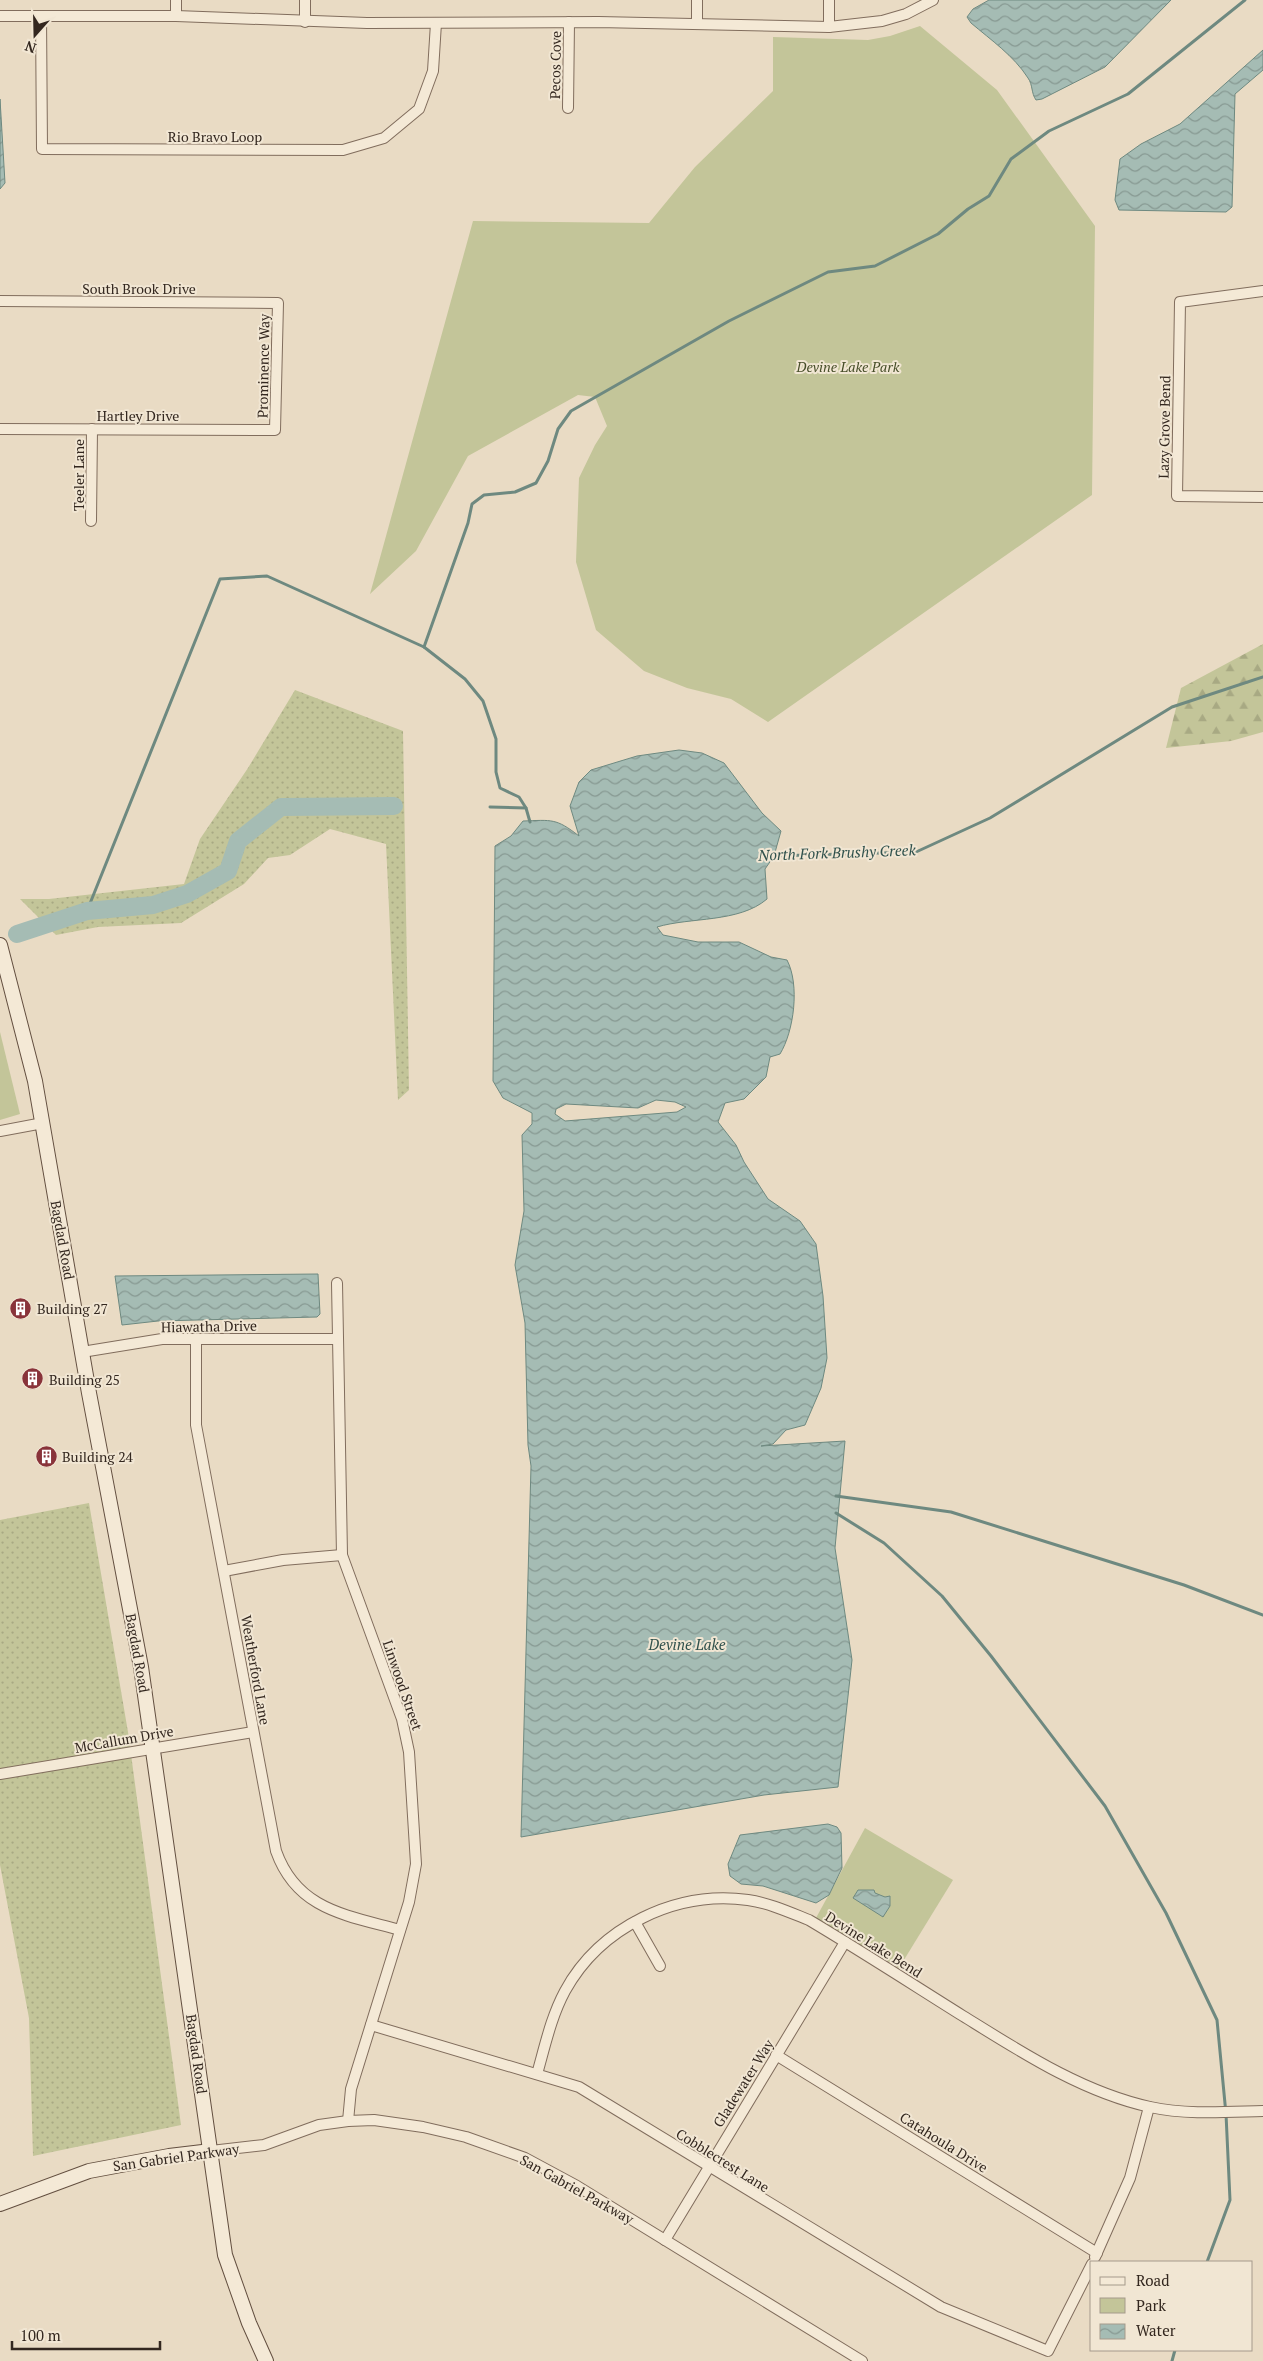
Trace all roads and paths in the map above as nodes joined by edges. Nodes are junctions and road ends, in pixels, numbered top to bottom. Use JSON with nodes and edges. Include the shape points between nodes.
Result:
{"nodes":[{"id":1,"x":176,"y":0,"type":"edge"},
{"id":2,"x":305,"y":0,"type":"edge"},
{"id":3,"x":697,"y":0,"type":"edge"},
{"id":4,"x":829,"y":0,"type":"edge"},
{"id":5,"x":933,"y":0,"type":"edge"},
{"id":6,"x":0,"y":16,"type":"edge"},
{"id":7,"x":41,"y":16,"type":"junction"},
{"id":8,"x":176,"y":16,"type":"junction"},
{"id":9,"x":305,"y":22,"type":"junction"},
{"id":10,"x":569,"y":22,"type":"junction"},
{"id":11,"x":436,"y":23,"type":"junction"},
{"id":12,"x":697,"y":23,"type":"junction"},
{"id":13,"x":829,"y":27,"type":"junction"},
{"id":14,"x":568,"y":108,"type":"dead end"},
{"id":15,"x":1263,"y":291,"type":"edge"},
{"id":16,"x":0,"y":301,"type":"edge"},
{"id":17,"x":278,"y":302,"type":"joint"},
{"id":18,"x":0,"y":428,"type":"edge"},
{"id":19,"x":92,"y":429,"type":"junction"},
{"id":20,"x":275,"y":430,"type":"joint"},
{"id":21,"x":1263,"y":497,"type":"edge"},
{"id":22,"x":91,"y":520,"type":"dead end"},
{"id":23,"x":0,"y":945,"type":"edge"},
{"id":24,"x":43,"y":1123,"type":"junction"},
{"id":25,"x":0,"y":1131,"type":"edge"},
{"id":26,"x":337,"y":1283,"type":"dead end"},
{"id":27,"x":196,"y":1339,"type":"junction"},
{"id":28,"x":338,"y":1339,"type":"junction"},
{"id":29,"x":82,"y":1352,"type":"junction"},
{"id":30,"x":342,"y":1555,"type":"junction"},
{"id":31,"x":224,"y":1571,"type":"junction"},
{"id":32,"x":253,"y":1732,"type":"junction"},
{"id":33,"x":153,"y":1747,"type":"junction"},
{"id":34,"x":0,"y":1774,"type":"edge"},
{"id":35,"x":635,"y":1922,"type":"junction"},
{"id":36,"x":400,"y":1930,"type":"junction"},
{"id":37,"x":846,"y":1942,"type":"junction"},
{"id":38,"x":660,"y":1966,"type":"dead end"},
{"id":39,"x":371,"y":2025,"type":"junction"},
{"id":40,"x":776,"y":2055,"type":"junction"},
{"id":41,"x":537,"y":2074,"type":"junction"},
{"id":42,"x":1149,"y":2106,"type":"junction"},
{"id":43,"x":1263,"y":2110,"type":"edge"},
{"id":44,"x":348,"y":2121,"type":"junction"},
{"id":45,"x":211,"y":2151,"type":"junction"},
{"id":46,"x":707,"y":2167,"type":"junction"},
{"id":47,"x":0,"y":2204,"type":"edge"},
{"id":48,"x":665,"y":2240,"type":"junction"},
{"id":49,"x":1094,"y":2260,"type":"edge"},
{"id":50,"x":1090,"y":2268,"type":"edge"},
{"id":51,"x":266,"y":2361,"type":"edge"},
{"id":52,"x":862,"y":2361,"type":"edge"}],
"edges":[{"from":1,"to":8,"type":"street"},
{"from":2,"to":9,"type":"street"},
{"from":3,"to":12,"type":"street"},
{"from":4,"to":13,"type":"street"},
{"from":5,"to":13,"type":"street","via":[[906,14],[882,21]]},
{"from":6,"to":7,"type":"street"},
{"from":7,"to":8,"type":"street"},
{"from":7,"to":11,"type":"street","name":"Rio Bravo Loop","via":[[42,149],[343,150],[384,138],[418,109],[433,71]]},
{"from":8,"to":9,"type":"street"},
{"from":9,"to":11,"type":"street"},
{"from":10,"to":11,"type":"street"},
{"from":10,"to":12,"type":"street"},
{"from":10,"to":14,"type":"street","name":"Pecos Cove"},
{"from":12,"to":13,"type":"street"},
{"from":15,"to":21,"type":"street","name":"Lazy Grove Bend","via":[[1180,302],[1177,496]]},
{"from":16,"to":17,"type":"street","name":"South Brook Drive"},
{"from":17,"to":20,"type":"street","name":"Prominence Way"},
{"from":18,"to":19,"type":"street","name":"Hartley Drive"},
{"from":19,"to":20,"type":"street","name":"Hartley Drive"},
{"from":19,"to":22,"type":"street","name":"Teeler Lane"},
{"from":23,"to":24,"type":"street","name":"Bagdad Road","via":[[29,1052]]},
{"from":24,"to":25,"type":"street"},
{"from":24,"to":29,"type":"street","name":"Bagdad Road"},
{"from":26,"to":28,"type":"street","name":"Linwood Street"},
{"from":27,"to":28,"type":"street","name":"Hiawatha Drive"},
{"from":27,"to":29,"type":"street","name":"Hiawatha Drive","via":[[162,1339]]},
{"from":27,"to":31,"type":"street","name":"Weatherford Lane","via":[[196,1426]]},
{"from":28,"to":30,"type":"street","name":"Linwood Street"},
{"from":29,"to":33,"type":"street","name":"Bagdad Road"},
{"from":30,"to":31,"type":"street","via":[[283,1560]]},
{"from":30,"to":36,"type":"street","name":"Linwood Street","via":[[402,1719],[409,1752],[415,1877]]},
{"from":31,"to":32,"type":"street","name":"Weatherford Lane"},
{"from":32,"to":33,"type":"street","name":"McCallum Drive"},
{"from":32,"to":36,"type":"street","name":"Weatherford Lane","via":[[270,1828],[286,1875],[304,1894],[327,1909]]},
{"from":33,"to":34,"type":"street","name":"McCallum Drive"},
{"from":33,"to":45,"type":"street","name":"Bagdad Road"},
{"from":35,"to":37,"type":"street","name":"Devine Lake Bend","via":[[662,1908],[691,1901],[717,1898],[748,1900],[778,1907],[809,1920]]},
{"from":35,"to":38,"type":"street"},
{"from":35,"to":41,"type":"street","name":"Devine Lake Bend","via":[[592,1955],[565,1991]]},
{"from":36,"to":39,"type":"street","name":"Linwood Street"},
{"from":37,"to":40,"type":"street","name":"Gladewater Way"},
{"from":37,"to":42,"type":"street","name":"Devine Lake Bend","via":[[1043,2064],[1080,2082]]},
{"from":39,"to":41,"type":"street","name":"Cobblecrest Lane"},
{"from":39,"to":44,"type":"street","name":"Linwood Street","via":[[351,2089]]},
{"from":40,"to":46,"type":"street","name":"Gladewater Way"},
{"from":40,"to":49,"type":"street","name":"Catahoula Drive"},
{"from":41,"to":46,"type":"street","name":"Cobblecrest Lane","via":[[592,2094]]},
{"from":42,"to":43,"type":"street","name":"Devine Lake Bend","via":[[1212,2113]]},
{"from":42,"to":49,"type":"street","via":[[1130,2178]]},
{"from":44,"to":45,"type":"street","name":"San Gabriel Parkway","via":[[319,2125],[264,2145]]},
{"from":44,"to":48,"type":"street","name":"San Gabriel Parkway","via":[[374,2120],[423,2127],[466,2137],[525,2158]]},
{"from":45,"to":47,"type":"street","name":"San Gabriel Parkway","via":[[89,2171]]},
{"from":45,"to":51,"type":"street","name":"Bagdad Road","via":[[226,2255]]},
{"from":46,"to":48,"type":"street","name":"Gladewater Way"},
{"from":46,"to":50,"type":"street","name":"Cobblecrest Lane","via":[[941,2307],[1048,2351]]},
{"from":48,"to":52,"type":"street","name":"San Gabriel Parkway"}]}
